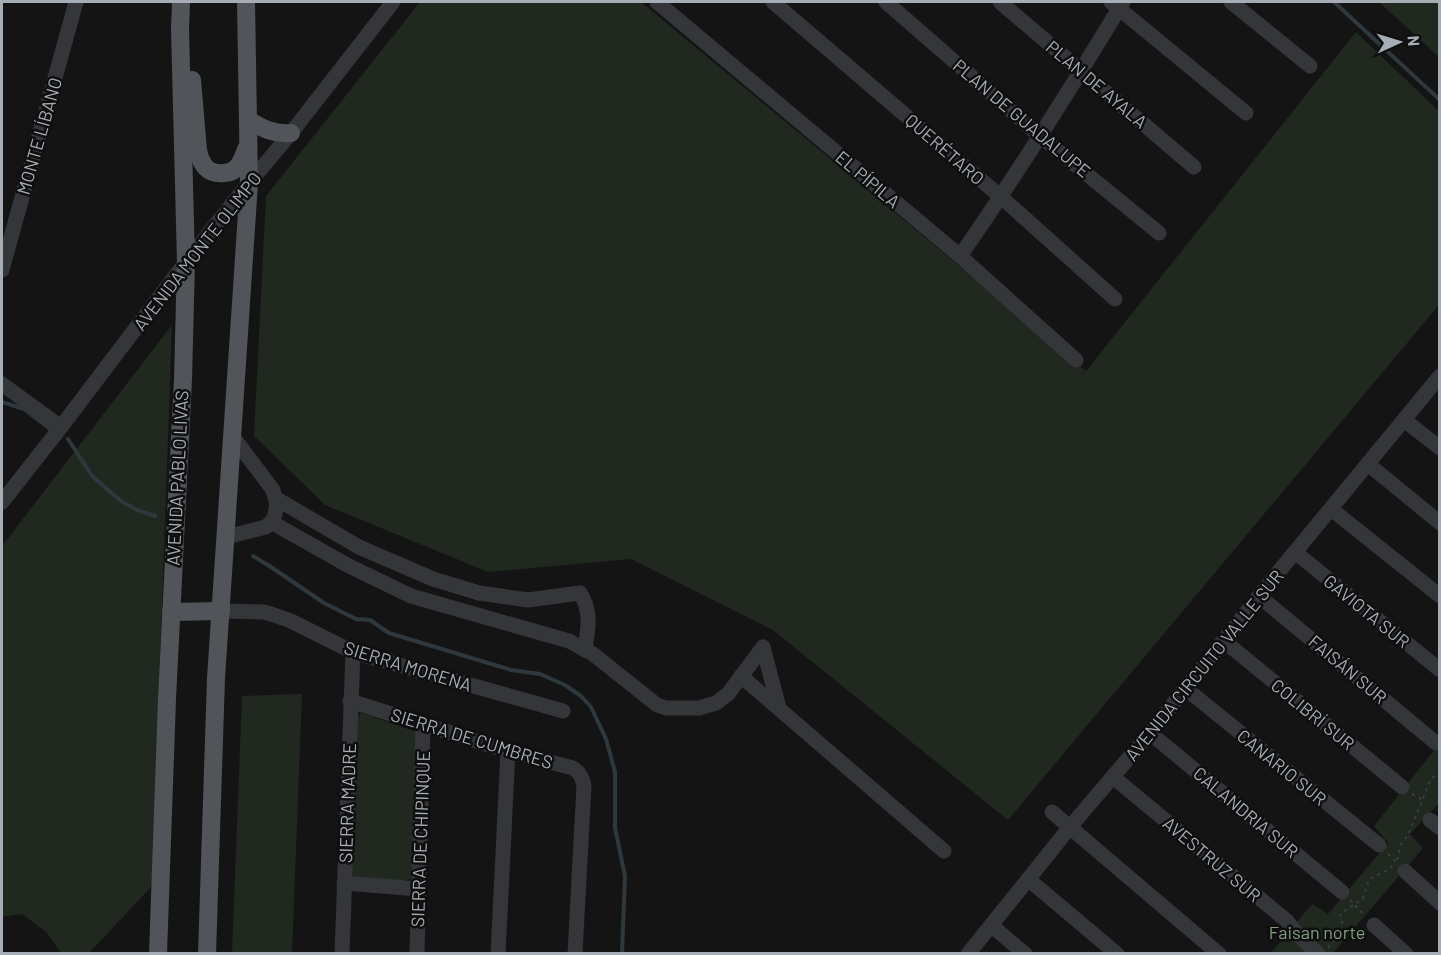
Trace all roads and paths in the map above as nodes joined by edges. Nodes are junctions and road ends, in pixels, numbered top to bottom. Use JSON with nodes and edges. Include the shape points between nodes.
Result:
{"nodes":[{"id":1,"x":76,"y":2,"type":"edge"},
{"id":2,"x":181,"y":2,"type":"edge"},
{"id":3,"x":246,"y":2,"type":"edge"},
{"id":4,"x":393,"y":2,"type":"edge"},
{"id":5,"x":657,"y":2,"type":"edge"},
{"id":6,"x":773,"y":2,"type":"edge"},
{"id":7,"x":886,"y":2,"type":"edge"},
{"id":8,"x":999,"y":2,"type":"edge"},
{"id":9,"x":1231,"y":2,"type":"edge"},
{"id":10,"x":1118,"y":4,"type":"edge"},
{"id":11,"x":180,"y":30,"type":"junction"},
{"id":12,"x":1310,"y":66,"type":"dead end"},
{"id":13,"x":1081,"y":70,"type":"junction"},
{"id":14,"x":1246,"y":113,"type":"dead end"},
{"id":15,"x":248,"y":120,"type":"junction"},
{"id":16,"x":291,"y":133,"type":"junction"},
{"id":17,"x":1040,"y":136,"type":"junction"},
{"id":18,"x":248,"y":141,"type":"junction"},
{"id":19,"x":1194,"y":166,"type":"dead end"},
{"id":20,"x":249,"y":183,"type":"junction"},
{"id":21,"x":1001,"y":197,"type":"junction"},
{"id":22,"x":1159,"y":233,"type":"dead end"},
{"id":23,"x":960,"y":256,"type":"junction"},
{"id":24,"x":186,"y":262,"type":"junction"},
{"id":25,"x":2,"y":270,"type":"edge"},
{"id":26,"x":1115,"y":300,"type":"dead end"},
{"id":27,"x":1076,"y":360,"type":"dead end"},
{"id":28,"x":1440,"y":376,"type":"edge"},
{"id":29,"x":2,"y":384,"type":"edge"},
{"id":30,"x":1404,"y":420,"type":"junction"},
{"id":31,"x":61,"y":427,"type":"junction"},
{"id":32,"x":233,"y":437,"type":"junction"},
{"id":33,"x":1440,"y":448,"type":"edge"},
{"id":34,"x":1368,"y":464,"type":"junction"},
{"id":35,"x":275,"y":498,"type":"junction"},
{"id":36,"x":2,"y":502,"type":"edge"},
{"id":37,"x":1331,"y":509,"type":"junction"},
{"id":38,"x":271,"y":522,"type":"junction"},
{"id":39,"x":1440,"y":523,"type":"edge"},
{"id":40,"x":226,"y":537,"type":"junction"},
{"id":41,"x":1295,"y":552,"type":"junction"},
{"id":42,"x":1259,"y":596,"type":"junction"},
{"id":43,"x":1440,"y":596,"type":"edge"},
{"id":44,"x":221,"y":611,"type":"junction"},
{"id":45,"x":171,"y":612,"type":"junction"},
{"id":46,"x":1224,"y":642,"type":"junction"},
{"id":47,"x":585,"y":650,"type":"junction"},
{"id":48,"x":353,"y":652,"type":"junction"},
{"id":49,"x":1440,"y":670,"type":"edge"},
{"id":50,"x":741,"y":676,"type":"junction"},
{"id":51,"x":1185,"y":688,"type":"junction"},
{"id":52,"x":350,"y":701,"type":"junction"},
{"id":53,"x":779,"y":709,"type":"junction"},
{"id":54,"x":563,"y":711,"type":"dead end"},
{"id":55,"x":423,"y":724,"type":"junction"},
{"id":56,"x":1150,"y":733,"type":"junction"},
{"id":57,"x":1436,"y":743,"type":"dead end"},
{"id":58,"x":508,"y":751,"type":"junction"},
{"id":59,"x":1440,"y":773,"type":"edge"},
{"id":60,"x":1113,"y":777,"type":"junction"},
{"id":61,"x":1402,"y":787,"type":"dead end"},
{"id":62,"x":1052,"y":812,"type":"dead end"},
{"id":63,"x":1070,"y":827,"type":"junction"},
{"id":64,"x":1379,"y":845,"type":"joint"},
{"id":65,"x":944,"y":851,"type":"dead end"},
{"id":66,"x":1400,"y":867,"type":"junction"},
{"id":67,"x":1028,"y":879,"type":"junction"},
{"id":68,"x":344,"y":883,"type":"junction"},
{"id":69,"x":419,"y":889,"type":"junction"},
{"id":70,"x":1342,"y":892,"type":"joint"},
{"id":71,"x":1440,"y":903,"type":"edge"},
{"id":72,"x":1354,"y":905,"type":"junction"},
{"id":73,"x":991,"y":925,"type":"junction"},
{"id":74,"x":1374,"y":925,"type":"joint"},
{"id":75,"x":1308,"y":950,"type":"edge"},
{"id":76,"x":158,"y":954,"type":"edge"},
{"id":77,"x":207,"y":954,"type":"edge"},
{"id":78,"x":342,"y":954,"type":"edge"},
{"id":79,"x":417,"y":954,"type":"edge"},
{"id":80,"x":498,"y":954,"type":"edge"},
{"id":81,"x":575,"y":954,"type":"edge"},
{"id":82,"x":968,"y":954,"type":"edge"},
{"id":83,"x":1025,"y":954,"type":"edge"},
{"id":84,"x":1117,"y":954,"type":"edge"},
{"id":85,"x":1220,"y":954,"type":"edge"},
{"id":86,"x":1323,"y":954,"type":"edge"},
{"id":87,"x":1406,"y":954,"type":"edge"}],
"edges":[{"from":1,"to":25,"type":"street","name":"MONTE LÍBANO"},
{"from":2,"to":11,"type":"main road","name":"AVENIDA PABLO LIVAS"},
{"from":3,"to":15,"type":"main road"},
{"from":4,"to":16,"type":"street","name":"AVENIDA MONTE OLIMPO"},
{"from":5,"to":23,"type":"street","name":"EL PÍPILA"},
{"from":6,"to":21,"type":"street","name":"QUERÉTARO"},
{"from":7,"to":17,"type":"street","name":"PLAN DE GUADALUPE"},
{"from":8,"to":13,"type":"street","name":"PLAN DE AYALA"},
{"from":9,"to":12,"type":"street"},
{"from":10,"to":13,"type":"street"},
{"from":10,"to":14,"type":"street"},
{"from":11,"to":18,"type":"main road","via":[[194,92],[201,163],[211,173],[230,173],[239,165]]},
{"from":11,"to":24,"type":"main road","name":"AVENIDA PABLO LIVAS"},
{"from":13,"to":17,"type":"street"},
{"from":13,"to":19,"type":"street","name":"PLAN DE AYALA"},
{"from":15,"to":16,"type":"main road","via":[[272,132]]},
{"from":15,"to":18,"type":"main road"},
{"from":16,"to":20,"type":"street","name":"AVENIDA MONTE OLIMPO"},
{"from":17,"to":21,"type":"street"},
{"from":17,"to":22,"type":"street","name":"PLAN DE GUADALUPE"},
{"from":18,"to":20,"type":"main road"},
{"from":20,"to":24,"type":"street","name":"AVENIDA MONTE OLIMPO"},
{"from":20,"to":32,"type":"main road"},
{"from":21,"to":23,"type":"street"},
{"from":21,"to":26,"type":"street","name":"QUERÉTARO"},
{"from":23,"to":27,"type":"street","name":"EL PÍPILA"},
{"from":24,"to":31,"type":"street","name":"AVENIDA MONTE OLIMPO"},
{"from":24,"to":45,"type":"main road","name":"AVENIDA PABLO LIVAS"},
{"from":28,"to":30,"type":"street","name":"AVENIDA CIRCUITO VALLE SUR"},
{"from":29,"to":31,"type":"street"},
{"from":30,"to":33,"type":"street"},
{"from":30,"to":34,"type":"street","name":"AVENIDA CIRCUITO VALLE SUR"},
{"from":31,"to":36,"type":"street","name":"AVENIDA MONTE OLIMPO"},
{"from":32,"to":35,"type":"street"},
{"from":32,"to":40,"type":"main road"},
{"from":34,"to":37,"type":"street","name":"AVENIDA CIRCUITO VALLE SUR"},
{"from":34,"to":39,"type":"street"},
{"from":35,"to":38,"type":"street"},
{"from":35,"to":47,"type":"street","via":[[359,548],[433,579],[479,593],[528,600],[580,592],[589,622]]},
{"from":37,"to":41,"type":"street","name":"AVENIDA CIRCUITO VALLE SUR"},
{"from":37,"to":43,"type":"street"},
{"from":38,"to":40,"type":"street","via":[[266,527]]},
{"from":38,"to":47,"type":"street","via":[[411,596],[569,641]]},
{"from":40,"to":44,"type":"main road"},
{"from":41,"to":42,"type":"street","name":"AVENIDA CIRCUITO VALLE SUR"},
{"from":41,"to":49,"type":"street","name":"GAVIOTA SUR"},
{"from":42,"to":46,"type":"street","name":"AVENIDA CIRCUITO VALLE SUR"},
{"from":42,"to":57,"type":"street","name":"FAISÁN SUR"},
{"from":44,"to":45,"type":"main road"},
{"from":44,"to":48,"type":"street","name":"SIERRA MORENA","via":[[274,615]]},
{"from":44,"to":77,"type":"main road"},
{"from":45,"to":76,"type":"main road","name":"AVENIDA PABLO LIVAS"},
{"from":46,"to":51,"type":"street","name":"AVENIDA CIRCUITO VALLE SUR"},
{"from":46,"to":61,"type":"street","name":"COLIBRÍ SUR"},
{"from":47,"to":50,"type":"street","via":[[666,708],[699,708],[716,703]]},
{"from":48,"to":52,"type":"street","name":"SIERRA MADRE"},
{"from":48,"to":54,"type":"street","name":"SIERRA MORENA"},
{"from":50,"to":53,"type":"street"},
{"from":50,"to":53,"type":"street","via":[[763,647]]},
{"from":51,"to":56,"type":"street","name":"AVENIDA CIRCUITO VALLE SUR"},
{"from":51,"to":64,"type":"street","name":"CANARIO SUR"},
{"from":52,"to":55,"type":"street","name":"SIERRA DE CUMBRES"},
{"from":52,"to":68,"type":"street","name":"SIERRA MADRE"},
{"from":53,"to":65,"type":"street"},
{"from":55,"to":58,"type":"street","name":"SIERRA DE CUMBRES"},
{"from":55,"to":69,"type":"street","name":"SIERRA DE CHIPINQUE"},
{"from":56,"to":60,"type":"street","name":"AVENIDA CIRCUITO VALLE SUR"},
{"from":56,"to":70,"type":"street","name":"CALANDRIA SUR"},
{"from":58,"to":80,"type":"street"},
{"from":58,"to":81,"type":"street","name":"SIERRA DE CUMBRES","via":[[573,768],[582,777]]},
{"from":59,"to":66,"type":"path","via":[[1430,781],[1401,845]]},
{"from":60,"to":63,"type":"street","name":"AVENIDA CIRCUITO VALLE SUR"},
{"from":60,"to":75,"type":"street","name":"AVESTRUZ SUR","via":[[1287,921]]},
{"from":62,"to":63,"type":"street"},
{"from":63,"to":67,"type":"street","name":"AVENIDA CIRCUITO VALLE SUR"},
{"from":63,"to":85,"type":"street"},
{"from":64,"to":66,"type":"path"},
{"from":66,"to":71,"type":"street"},
{"from":66,"to":72,"type":"path","via":[[1369,879],[1363,899]]},
{"from":67,"to":73,"type":"street","name":"AVENIDA CIRCUITO VALLE SUR"},
{"from":67,"to":84,"type":"street"},
{"from":68,"to":69,"type":"street"},
{"from":68,"to":78,"type":"street","name":"SIERRA MADRE"},
{"from":69,"to":79,"type":"street","name":"SIERRA DE CHIPINQUE"},
{"from":70,"to":72,"type":"path"},
{"from":72,"to":74,"type":"path"},
{"from":72,"to":86,"type":"path","via":[[1341,913],[1344,928]]},
{"from":73,"to":82,"type":"street","name":"AVENIDA CIRCUITO VALLE SUR"},
{"from":73,"to":83,"type":"street"},
{"from":74,"to":87,"type":"street"}]}
